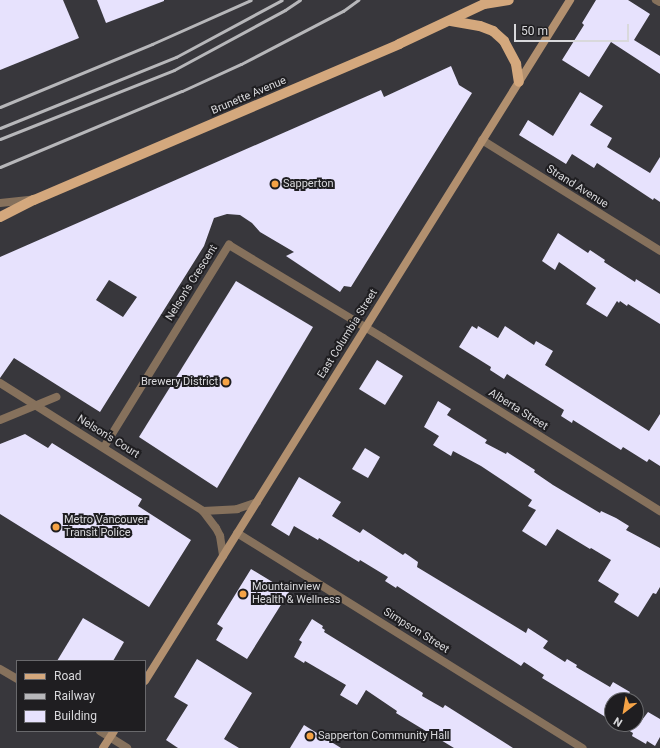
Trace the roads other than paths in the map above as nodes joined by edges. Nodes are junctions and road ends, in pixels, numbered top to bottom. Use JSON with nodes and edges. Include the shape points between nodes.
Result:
{"nodes":[{"id":1,"x":509,"y":0,"type":"edge"},
{"id":2,"x":570,"y":0,"type":"edge"},
{"id":3,"x":656,"y":0,"type":"edge"},
{"id":4,"x":488,"y":2,"type":"edge"},
{"id":5,"x":660,"y":2,"type":"edge"},
{"id":6,"x":451,"y":21,"type":"junction"},
{"id":7,"x":519,"y":82,"type":"junction"},
{"id":8,"x":482,"y":140,"type":"junction"},
{"id":9,"x":34,"y":200,"type":"junction"},
{"id":10,"x":0,"y":204,"type":"edge"},
{"id":11,"x":0,"y":217,"type":"edge"},
{"id":12,"x":660,"y":251,"type":"edge"},
{"id":13,"x":365,"y":327,"type":"junction"},
{"id":14,"x":0,"y":383,"type":"edge"},
{"id":15,"x":56,"y":397,"type":"dead end"},
{"id":16,"x":36,"y":405,"type":"junction"},
{"id":17,"x":0,"y":420,"type":"edge"},
{"id":18,"x":104,"y":447,"type":"junction"},
{"id":19,"x":256,"y":502,"type":"junction"},
{"id":20,"x":203,"y":511,"type":"junction"},
{"id":21,"x":660,"y":511,"type":"edge"},
{"id":22,"x":237,"y":533,"type":"junction"},
{"id":23,"x":222,"y":556,"type":"junction"},
{"id":24,"x":0,"y":669,"type":"edge"},
{"id":25,"x":16,"y":679,"type":"edge"},
{"id":26,"x":146,"y":679,"type":"edge"},
{"id":27,"x":112,"y":734,"type":"edge"},
{"id":28,"x":103,"y":748,"type":"edge"},
{"id":29,"x":127,"y":748,"type":"edge"},
{"id":30,"x":583,"y":748,"type":"edge"}],
"edges":[{"from":1,"to":4,"type":"main road","name":"Brunette Avenue"},
{"from":2,"to":7,"type":"street","name":"East Columbia Street"},
{"from":3,"to":5,"type":"street"},
{"from":4,"to":6,"type":"main road","name":"Brunette Avenue"},
{"from":6,"to":7,"type":"main road","via":[[493,31],[504,41],[516,64]]},
{"from":6,"to":9,"type":"main road","name":"Brunette Avenue"},
{"from":7,"to":8,"type":"street","name":"East Columbia Street"},
{"from":8,"to":12,"type":"street","name":"Strand Avenue"},
{"from":8,"to":13,"type":"street","name":"East Columbia Street"},
{"from":9,"to":10,"type":"street"},
{"from":9,"to":11,"type":"main road","name":"Brunette Avenue"},
{"from":13,"to":18,"type":"street","name":"Nelson's Crescent","via":[[229,245]]},
{"from":13,"to":19,"type":"street","name":"East Columbia Street"},
{"from":13,"to":21,"type":"street","name":"Alberta Street"},
{"from":14,"to":16,"type":"street","name":"Nelson's Court"},
{"from":15,"to":16,"type":"street"},
{"from":16,"to":17,"type":"street"},
{"from":16,"to":18,"type":"street","name":"Nelson's Court"},
{"from":18,"to":20,"type":"street","name":"Nelson's Court"},
{"from":19,"to":20,"type":"street","via":[[238,509]]},
{"from":19,"to":22,"type":"street","name":"East Columbia Street"},
{"from":20,"to":23,"type":"street","name":"Nelson's Court","via":[[220,536]]},
{"from":22,"to":23,"type":"street","name":"East Columbia Street"},
{"from":22,"to":30,"type":"street","name":"Simpson Street"},
{"from":23,"to":26,"type":"street","name":"East Columbia Street"},
{"from":24,"to":25,"type":"street"},
{"from":27,"to":28,"type":"street"},
{"from":27,"to":29,"type":"street"}]}
